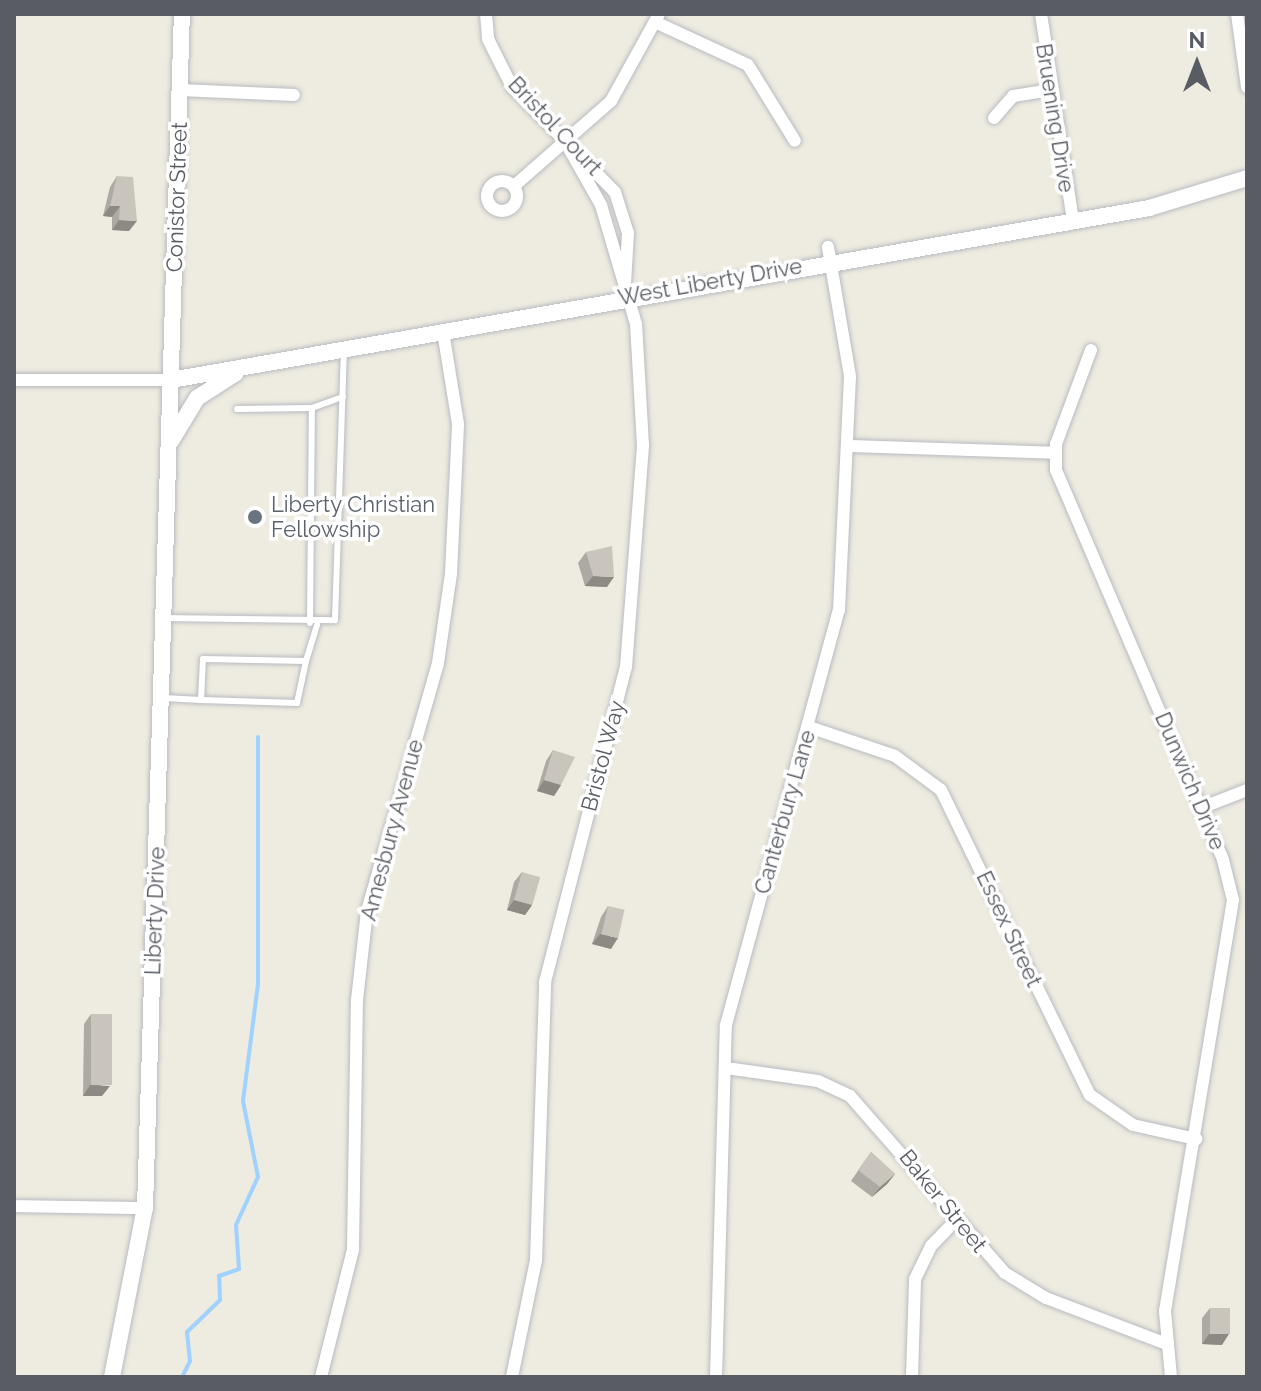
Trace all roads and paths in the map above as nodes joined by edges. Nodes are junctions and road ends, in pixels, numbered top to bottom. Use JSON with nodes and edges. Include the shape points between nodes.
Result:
{"nodes":[{"id":1,"x":182,"y":14,"type":"edge"},
{"id":2,"x":486,"y":14,"type":"edge"},
{"id":3,"x":1041,"y":14,"type":"edge"},
{"id":4,"x":1237,"y":14,"type":"edge"},
{"id":5,"x":657,"y":18,"type":"edge"},
{"id":6,"x":1247,"y":87,"type":"edge"},
{"id":7,"x":180,"y":90,"type":"junction"},
{"id":8,"x":1049,"y":90,"type":"junction"},
{"id":9,"x":294,"y":95,"type":"dead end"},
{"id":10,"x":994,"y":118,"type":"dead end"},
{"id":11,"x":795,"y":141,"type":"dead end"},
{"id":12,"x":567,"y":145,"type":"junction"},
{"id":13,"x":599,"y":171,"type":"junction"},
{"id":14,"x":1247,"y":178,"type":"edge"},
{"id":15,"x":585,"y":180,"type":"junction"},
{"id":16,"x":514,"y":186,"type":"dead end"},
{"id":17,"x":620,"y":204,"type":"junction"},
{"id":18,"x":603,"y":212,"type":"junction"},
{"id":19,"x":1073,"y":221,"type":"junction"},
{"id":20,"x":628,"y":233,"type":"junction"},
{"id":21,"x":612,"y":236,"type":"junction"},
{"id":22,"x":830,"y":254,"type":"junction"},
{"id":23,"x":627,"y":290,"type":"junction"},
{"id":24,"x":443,"y":331,"type":"junction"},
{"id":25,"x":344,"y":349,"type":"junction"},
{"id":26,"x":1091,"y":350,"type":"dead end"},
{"id":27,"x":252,"y":366,"type":"junction"},
{"id":28,"x":14,"y":380,"type":"edge"},
{"id":29,"x":171,"y":380,"type":"junction"},
{"id":30,"x":343,"y":397,"type":"junction"},
{"id":31,"x":312,"y":408,"type":"junction"},
{"id":32,"x":237,"y":409,"type":"dead end"},
{"id":33,"x":170,"y":442,"type":"junction"},
{"id":34,"x":849,"y":446,"type":"junction"},
{"id":35,"x":1055,"y":453,"type":"junction"},
{"id":36,"x":164,"y":618,"type":"junction"},
{"id":37,"x":314,"y":624,"type":"junction"},
{"id":38,"x":306,"y":661,"type":"junction"},
{"id":39,"x":162,"y":698,"type":"junction"},
{"id":40,"x":201,"y":700,"type":"junction"},
{"id":41,"x":809,"y":727,"type":"junction"},
{"id":42,"x":1247,"y":790,"type":"edge"},
{"id":43,"x":1201,"y":808,"type":"junction"},
{"id":44,"x":726,"y":1068,"type":"junction"},
{"id":45,"x":1196,"y":1139,"type":"junction"},
{"id":46,"x":14,"y":1206,"type":"edge"},
{"id":47,"x":145,"y":1208,"type":"junction"},
{"id":48,"x":957,"y":1219,"type":"junction"},
{"id":49,"x":1164,"y":1343,"type":"junction"},
{"id":50,"x":112,"y":1377,"type":"edge"},
{"id":51,"x":321,"y":1377,"type":"edge"},
{"id":52,"x":512,"y":1377,"type":"edge"},
{"id":53,"x":716,"y":1377,"type":"edge"},
{"id":54,"x":912,"y":1377,"type":"edge"},
{"id":55,"x":1171,"y":1377,"type":"edge"}],
"edges":[{"from":1,"to":7,"type":"main road","name":"Conistor Street"},
{"from":2,"to":12,"type":"street","name":"Bristol Court","via":[[488,39],[512,87]]},
{"from":3,"to":8,"type":"street","name":"Bruening Drive"},
{"from":4,"to":6,"type":"street"},
{"from":5,"to":11,"type":"street","via":[[748,65]]},
{"from":5,"to":12,"type":"street","via":[[611,101]]},
{"from":7,"to":9,"type":"street"},
{"from":7,"to":29,"type":"main road","name":"Conistor Street"},
{"from":8,"to":10,"type":"street","via":[[1013,96]]},
{"from":8,"to":19,"type":"street","name":"Bruening Drive"},
{"from":12,"to":13,"type":"street","name":"Bristol Court"},
{"from":12,"to":15,"type":"street","name":"Bristol Way"},
{"from":12,"to":16,"type":"street"},
{"from":13,"to":15,"type":"lane"},
{"from":13,"to":17,"type":"street","name":"Bristol Court"},
{"from":14,"to":19,"type":"main road","name":"West Liberty Drive"},
{"from":15,"to":18,"type":"street","name":"Bristol Way"},
{"from":17,"to":18,"type":"lane"},
{"from":17,"to":20,"type":"street","name":"Bristol Court"},
{"from":18,"to":21,"type":"street","name":"Bristol Way"},
{"from":19,"to":22,"type":"main road","name":"West Liberty Drive"},
{"from":20,"to":21,"type":"lane"},
{"from":20,"to":23,"type":"street","name":"Bristol Court"},
{"from":21,"to":23,"type":"street","name":"Bristol Way"},
{"from":22,"to":23,"type":"main road","name":"West Liberty Drive"},
{"from":22,"to":34,"type":"street","name":"Canterbury Lane","via":[[847,332]]},
{"from":23,"to":24,"type":"main road","name":"West Liberty Drive"},
{"from":23,"to":52,"type":"street","name":"Bristol Way","via":[[644,389],[634,613],[615,719],[560,902],[545,982],[536,1260]]},
{"from":24,"to":25,"type":"main road","name":"West Liberty Drive"},
{"from":24,"to":51,"type":"street","name":"Amesbury Avenue","via":[[458,424],[451,574],[438,663],[367,911],[357,1000],[353,1250]]},
{"from":25,"to":27,"type":"main road","name":"West Liberty Drive"},
{"from":25,"to":30,"type":"lane"},
{"from":26,"to":35,"type":"street"},
{"from":27,"to":29,"type":"main road","name":"West Liberty Drive"},
{"from":27,"to":33,"type":"main road","name":"Liberty Drive","via":[[197,398]]},
{"from":28,"to":29,"type":"street"},
{"from":29,"to":33,"type":"main road","name":"Liberty Drive"},
{"from":30,"to":31,"type":"lane"},
{"from":30,"to":37,"type":"lane","via":[[335,620]]},
{"from":31,"to":32,"type":"lane"},
{"from":31,"to":37,"type":"lane"},
{"from":33,"to":36,"type":"main road","name":"Liberty Drive"},
{"from":34,"to":35,"type":"street"},
{"from":34,"to":41,"type":"street","name":"Canterbury Lane","via":[[839,610]]},
{"from":35,"to":43,"type":"street","name":"Dunwich Drive","via":[[1058,479]]},
{"from":36,"to":37,"type":"lane"},
{"from":36,"to":39,"type":"main road","name":"Liberty Drive"},
{"from":37,"to":38,"type":"lane"},
{"from":38,"to":40,"type":"lane","via":[[297,703]]},
{"from":38,"to":40,"type":"lane","via":[[203,659]]},
{"from":39,"to":40,"type":"lane"},
{"from":39,"to":47,"type":"main road","name":"Liberty Drive"},
{"from":41,"to":44,"type":"street","name":"Canterbury Lane","via":[[730,1003]]},
{"from":41,"to":45,"type":"street","name":"Essex Street","via":[[895,756],[941,790],[1090,1095],[1133,1125]]},
{"from":42,"to":43,"type":"street"},
{"from":43,"to":45,"type":"street","name":"Dunwich Drive","via":[[1223,860],[1233,916]]},
{"from":44,"to":48,"type":"street","name":"Baker Street","via":[[818,1081],[850,1096]]},
{"from":44,"to":53,"type":"street","name":"Canterbury Lane"},
{"from":45,"to":49,"type":"street","name":"Dunwich Drive"},
{"from":46,"to":47,"type":"street"},
{"from":47,"to":50,"type":"main road","name":"Liberty Drive"},
{"from":48,"to":49,"type":"street","name":"Baker Street","via":[[984,1253],[1029,1289]]},
{"from":48,"to":54,"type":"street","via":[[931,1246],[915,1279]]},
{"from":49,"to":55,"type":"street","name":"Dunwich Drive"}]}
